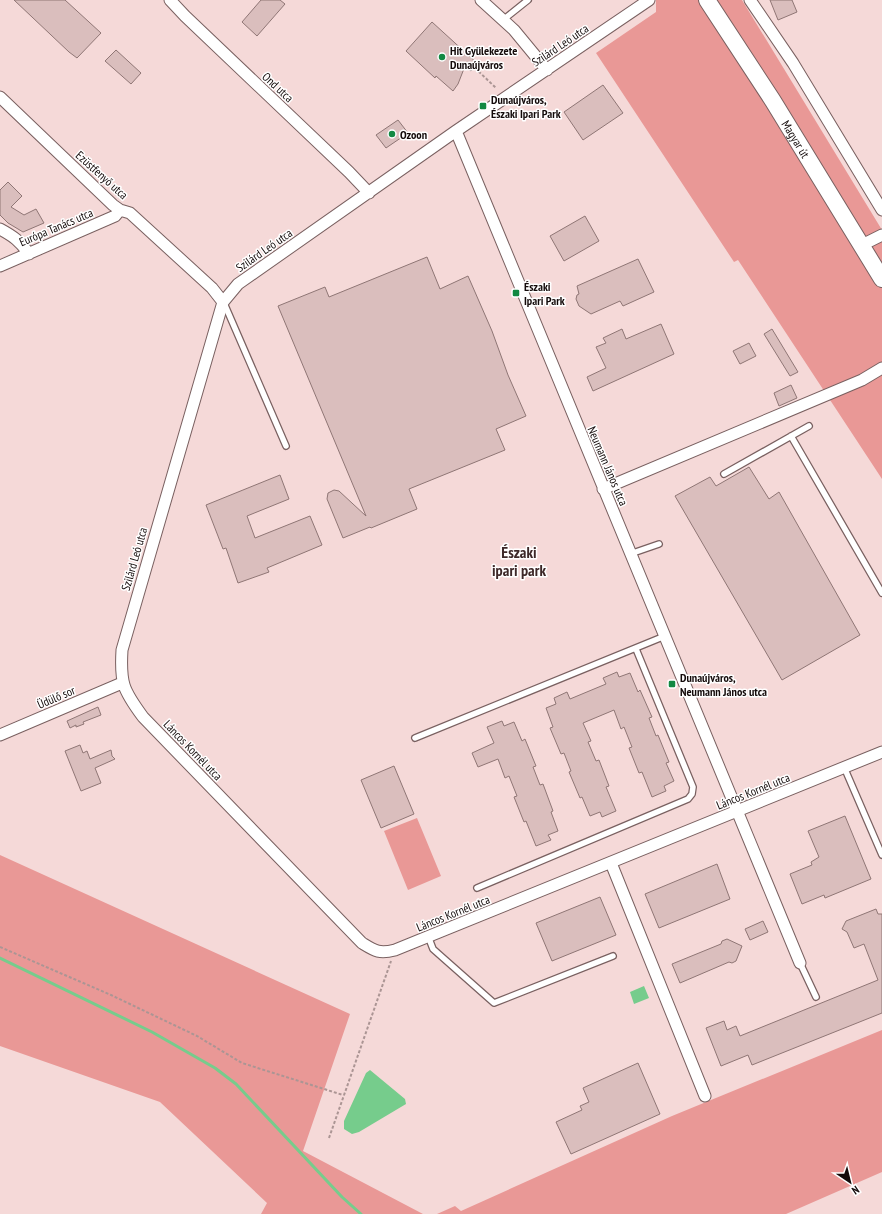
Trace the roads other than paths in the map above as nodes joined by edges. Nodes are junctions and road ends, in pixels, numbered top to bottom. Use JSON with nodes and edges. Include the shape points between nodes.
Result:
{"nodes":[{"id":1,"x":170,"y":0,"type":"edge"},
{"id":2,"x":482,"y":0,"type":"edge"},
{"id":3,"x":528,"y":0,"type":"edge"},
{"id":4,"x":649,"y":0,"type":"edge"},
{"id":5,"x":707,"y":0,"type":"edge"},
{"id":6,"x":750,"y":0,"type":"edge"},
{"id":7,"x":503,"y":20,"type":"junction"},
{"id":8,"x":547,"y":70,"type":"junction"},
{"id":9,"x":0,"y":97,"type":"edge"},
{"id":10,"x":456,"y":132,"type":"junction"},
{"id":11,"x":369,"y":193,"type":"junction"},
{"id":12,"x":120,"y":210,"type":"junction"},
{"id":13,"x":882,"y":210,"type":"edge"},
{"id":14,"x":0,"y":229,"type":"edge"},
{"id":15,"x":882,"y":235,"type":"edge"},
{"id":16,"x":862,"y":245,"type":"junction"},
{"id":17,"x":29,"y":254,"type":"junction"},
{"id":18,"x":0,"y":266,"type":"edge"},
{"id":19,"x":882,"y":279,"type":"edge"},
{"id":20,"x":223,"y":302,"type":"junction"},
{"id":21,"x":882,"y":368,"type":"edge"},
{"id":22,"x":809,"y":426,"type":"dead end"},
{"id":23,"x":791,"y":436,"type":"junction"},
{"id":24,"x":286,"y":446,"type":"dead end"},
{"id":25,"x":724,"y":474,"type":"dead end"},
{"id":26,"x":603,"y":489,"type":"junction"},
{"id":27,"x":659,"y":544,"type":"dead end"},
{"id":28,"x":630,"y":554,"type":"junction"},
{"id":29,"x":882,"y":593,"type":"edge"},
{"id":30,"x":665,"y":636,"type":"junction"},
{"id":31,"x":636,"y":649,"type":"junction"},
{"id":32,"x":122,"y":682,"type":"junction"},
{"id":33,"x":0,"y":735,"type":"edge"},
{"id":34,"x":415,"y":738,"type":"dead end"},
{"id":35,"x":882,"y":752,"type":"edge"},
{"id":36,"x":844,"y":767,"type":"junction"},
{"id":37,"x":737,"y":811,"type":"junction"},
{"id":38,"x":882,"y":855,"type":"edge"},
{"id":39,"x":611,"y":863,"type":"junction"},
{"id":40,"x":477,"y":888,"type":"dead end"},
{"id":41,"x":428,"y":936,"type":"junction"},
{"id":42,"x":613,"y":956,"type":"dead end"},
{"id":43,"x":800,"y":963,"type":"joint"},
{"id":44,"x":816,"y":997,"type":"dead end"},
{"id":45,"x":705,"y":1096,"type":"dead end"}],
"edges":[{"from":1,"to":11,"type":"street","name":"Ond utca"},
{"from":2,"to":7,"type":"street"},
{"from":3,"to":7,"type":"lane"},
{"from":4,"to":8,"type":"street","name":"Szilárd Leó utca"},
{"from":5,"to":16,"type":"street","name":"Magyar út","via":[[773,100]]},
{"from":6,"to":13,"type":"street","via":[[792,63]]},
{"from":7,"to":8,"type":"street"},
{"from":8,"to":10,"type":"street","name":"Szilárd Leó utca"},
{"from":9,"to":12,"type":"street","name":"Ezüstfenyő utca"},
{"from":10,"to":11,"type":"street","name":"Szilárd Leó utca"},
{"from":10,"to":26,"type":"street","name":"Neumann János utca"},
{"from":11,"to":20,"type":"street","name":"Szilárd Leó utca","via":[[238,284]]},
{"from":12,"to":17,"type":"street","name":"Európa Tanács utca","via":[[115,216]]},
{"from":12,"to":20,"type":"street","name":"Ezüstfenyő utca","via":[[130,213],[212,288]]},
{"from":14,"to":17,"type":"street","via":[[16,238]]},
{"from":15,"to":16,"type":"street"},
{"from":16,"to":19,"type":"street","name":"Magyar út"},
{"from":17,"to":18,"type":"street","name":"Európa Tanács utca"},
{"from":20,"to":24,"type":"lane"},
{"from":20,"to":32,"type":"street","name":"Szilárd Leó utca","via":[[122,650]]},
{"from":21,"to":26,"type":"street","via":[[862,380]]},
{"from":22,"to":23,"type":"lane"},
{"from":23,"to":25,"type":"lane"},
{"from":23,"to":29,"type":"lane"},
{"from":26,"to":28,"type":"street","name":"Neumann János utca"},
{"from":27,"to":28,"type":"lane"},
{"from":28,"to":30,"type":"street","name":"Neumann János utca"},
{"from":30,"to":31,"type":"lane"},
{"from":30,"to":37,"type":"street","name":"Neumann János utca"},
{"from":31,"to":34,"type":"lane"},
{"from":31,"to":40,"type":"lane","via":[[693,787],[692,794],[688,799]]},
{"from":32,"to":33,"type":"street","name":"Üdülő sor"},
{"from":32,"to":41,"type":"street","name":"Láncos Kornél utca","via":[[143,717],[362,943],[374,951],[383,953]]},
{"from":35,"to":36,"type":"street","name":"Láncos Kornél utca"},
{"from":36,"to":37,"type":"street","name":"Láncos Kornél utca"},
{"from":36,"to":38,"type":"lane"},
{"from":37,"to":39,"type":"street","name":"Láncos Kornél utca"},
{"from":37,"to":43,"type":"street","name":"Neumann János utca"},
{"from":39,"to":41,"type":"street","name":"Láncos Kornél utca"},
{"from":39,"to":45,"type":"street"},
{"from":41,"to":42,"type":"lane","via":[[433,949],[494,1003]]},
{"from":43,"to":44,"type":"lane"}]}
